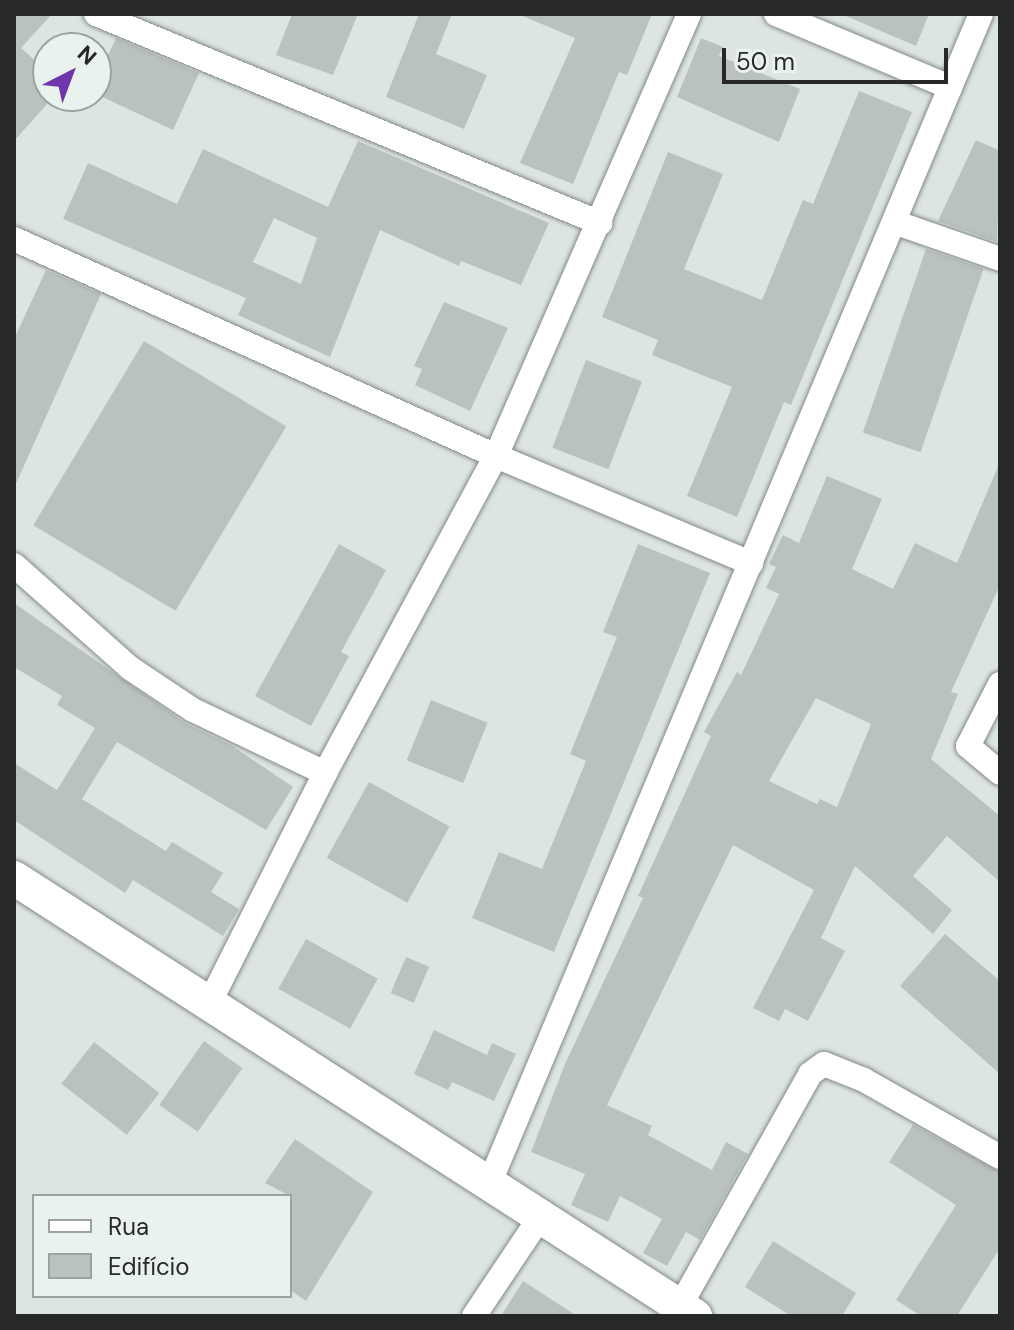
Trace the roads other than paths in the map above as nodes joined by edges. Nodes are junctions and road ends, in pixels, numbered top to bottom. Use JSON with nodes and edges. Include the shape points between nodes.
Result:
{"nodes":[{"id":1,"x":96,"y":14,"type":"edge"},
{"id":2,"x":689,"y":14,"type":"edge"},
{"id":3,"x":776,"y":14,"type":"edge"},
{"id":4,"x":981,"y":14,"type":"edge"},
{"id":5,"x":950,"y":87,"type":"junction"},
{"id":6,"x":894,"y":222,"type":"junction"},
{"id":7,"x":600,"y":223,"type":"junction"},
{"id":8,"x":14,"y":239,"type":"edge"},
{"id":9,"x":1000,"y":259,"type":"edge"},
{"id":10,"x":496,"y":456,"type":"junction"},
{"id":11,"x":751,"y":563,"type":"junction"},
{"id":12,"x":14,"y":565,"type":"edge"},
{"id":13,"x":1000,"y":684,"type":"edge"},
{"id":14,"x":325,"y":773,"type":"junction"},
{"id":15,"x":1000,"y":773,"type":"edge"},
{"id":16,"x":14,"y":878,"type":"edge"},
{"id":17,"x":209,"y":1004,"type":"junction"},
{"id":18,"x":1000,"y":1157,"type":"edge"},
{"id":19,"x":490,"y":1182,"type":"junction"},
{"id":20,"x":541,"y":1216,"type":"junction"},
{"id":21,"x":688,"y":1311,"type":"edge"},
{"id":22,"x":474,"y":1316,"type":"edge"}],
"edges":[{"from":1,"to":7,"type":"street"},
{"from":2,"to":7,"type":"street"},
{"from":3,"to":5,"type":"street"},
{"from":4,"to":5,"type":"street"},
{"from":5,"to":6,"type":"street"},
{"from":6,"to":9,"type":"street"},
{"from":6,"to":11,"type":"street"},
{"from":7,"to":10,"type":"street"},
{"from":8,"to":10,"type":"street"},
{"from":10,"to":11,"type":"street"},
{"from":10,"to":14,"type":"street"},
{"from":11,"to":19,"type":"street"},
{"from":12,"to":14,"type":"street","via":[[130,668],[193,710]]},
{"from":13,"to":15,"type":"street","via":[[968,746]]},
{"from":14,"to":17,"type":"street"},
{"from":16,"to":17,"type":"main road"},
{"from":17,"to":19,"type":"main road"},
{"from":18,"to":21,"type":"street","via":[[864,1080],[824,1064],[810,1074]]},
{"from":19,"to":20,"type":"main road"},
{"from":20,"to":21,"type":"main road"},
{"from":20,"to":22,"type":"street"}]}
